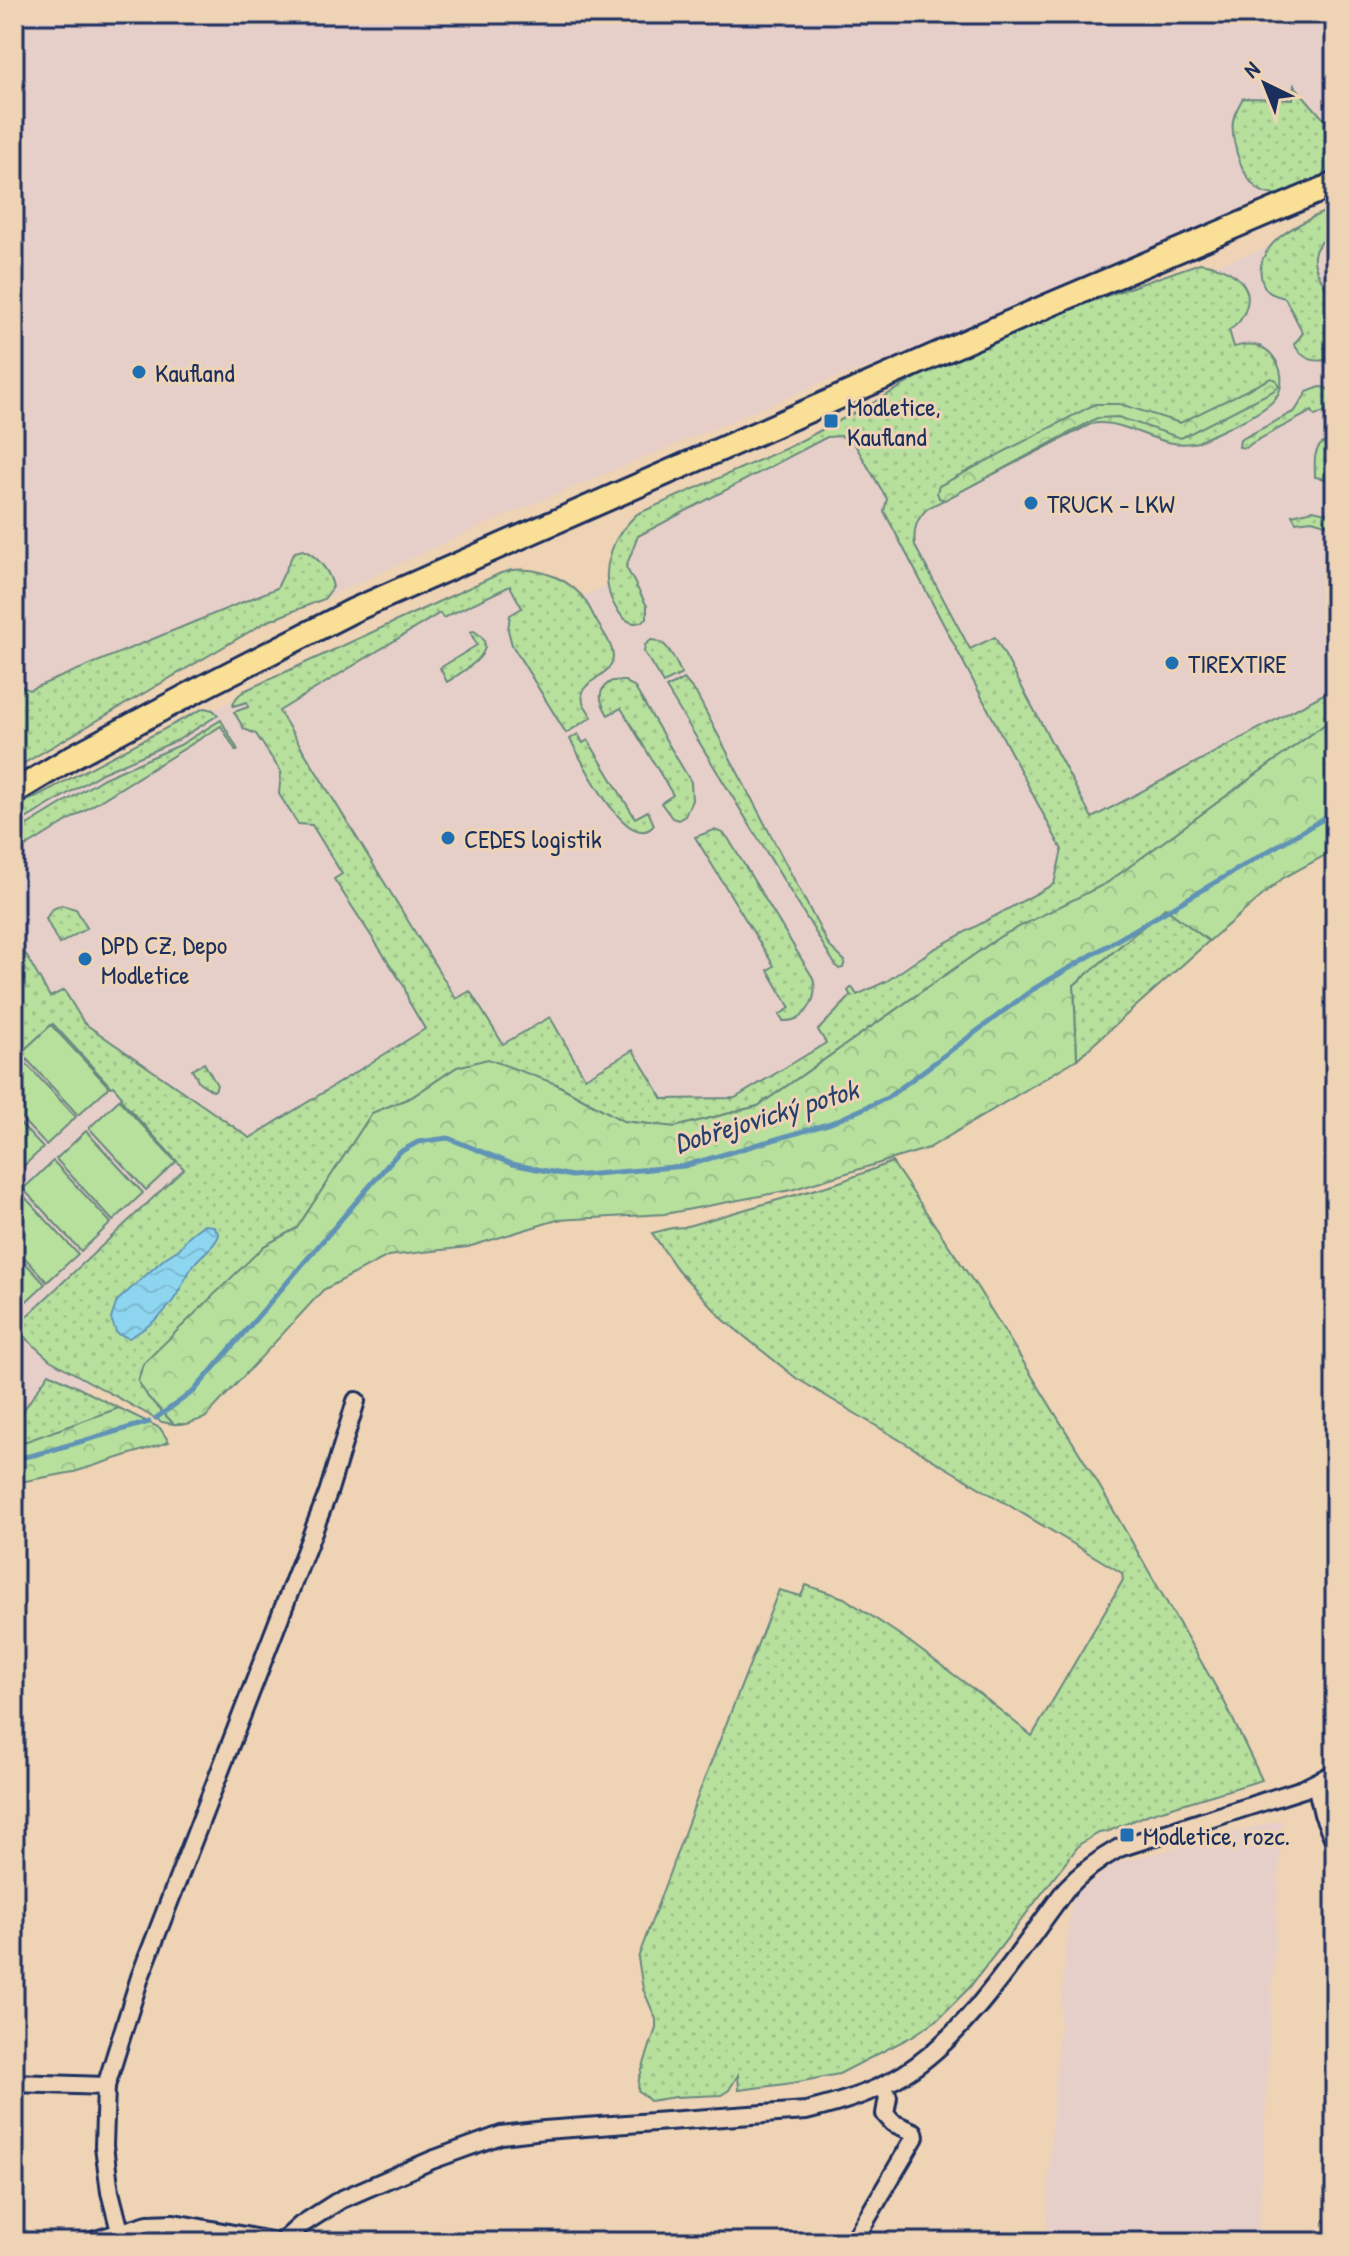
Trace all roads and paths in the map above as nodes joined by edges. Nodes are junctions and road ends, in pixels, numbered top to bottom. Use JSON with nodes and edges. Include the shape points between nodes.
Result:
{"nodes":[{"id":1,"x":1335,"y":184,"type":"edge"},
{"id":2,"x":14,"y":792,"type":"edge"},
{"id":3,"x":356,"y":1401,"type":"dead end"},
{"id":4,"x":1335,"y":1773,"type":"edge"},
{"id":5,"x":1316,"y":1784,"type":"junction"},
{"id":6,"x":1335,"y":1842,"type":"edge"},
{"id":7,"x":14,"y":2083,"type":"edge"},
{"id":8,"x":106,"y":2086,"type":"junction"},
{"id":9,"x":883,"y":2086,"type":"junction"},
{"id":10,"x":198,"y":2229,"type":"junction"},
{"id":11,"x":120,"y":2231,"type":"junction"},
{"id":12,"x":89,"y":2242,"type":"edge"},
{"id":13,"x":214,"y":2242,"type":"edge"},
{"id":14,"x":279,"y":2242,"type":"edge"},
{"id":15,"x":853,"y":2242,"type":"edge"}],
"edges":[{"from":1,"to":2,"type":"main road","via":[[354,610]]},
{"from":3,"to":8,"type":"street","via":[[328,1493],[140,1977]]},
{"from":4,"to":5,"type":"street"},
{"from":5,"to":6,"type":"street"},
{"from":5,"to":9,"type":"street","via":[[1119,1848],[1081,1872],[976,2009],[917,2066]]},
{"from":7,"to":8,"type":"street"},
{"from":8,"to":11,"type":"street","via":[[104,2146]]},
{"from":9,"to":14,"type":"street","via":[[806,2111],[501,2135],[340,2200]]},
{"from":9,"to":15,"type":"street","via":[[888,2097],[885,2114],[915,2137]]},
{"from":10,"to":11,"type":"street","via":[[174,2223]]},
{"from":10,"to":13,"type":"street"},
{"from":10,"to":14,"type":"street"},
{"from":11,"to":12,"type":"street"}]}
